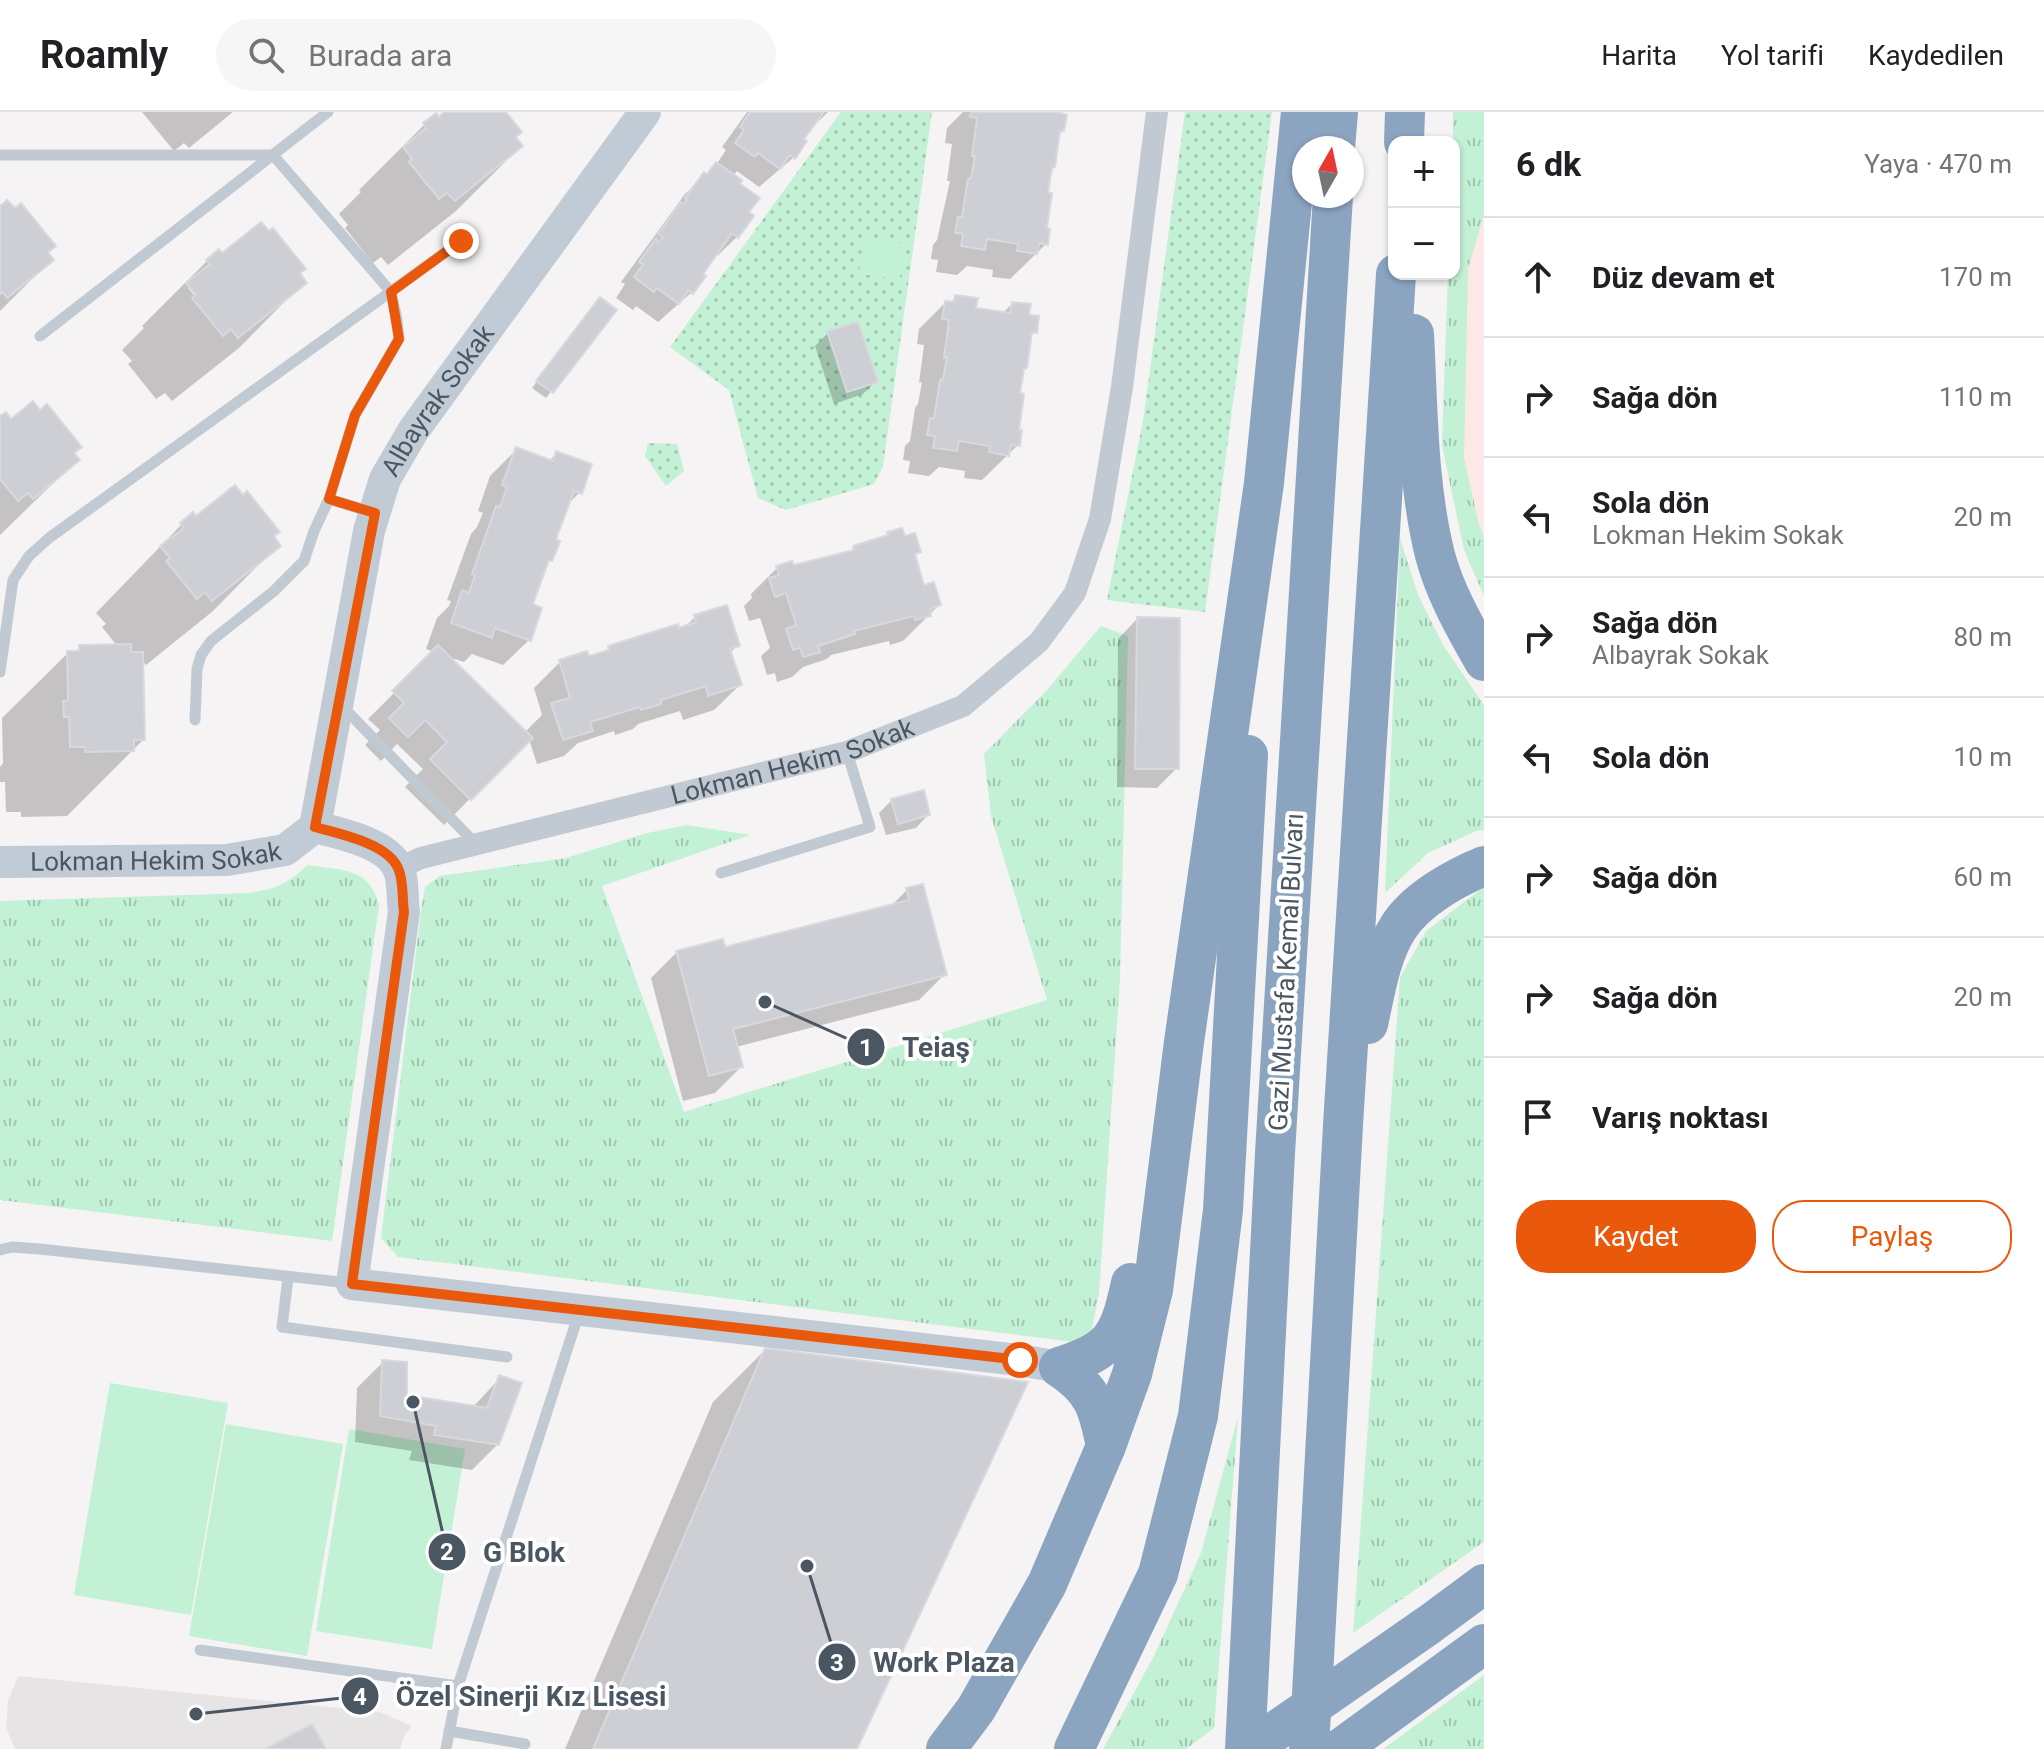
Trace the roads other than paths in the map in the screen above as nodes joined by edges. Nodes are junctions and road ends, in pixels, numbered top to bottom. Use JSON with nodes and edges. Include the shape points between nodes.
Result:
{"nodes":[{"id":1,"x":328,"y":112,"type":"edge"},
{"id":2,"x":645,"y":112,"type":"edge"},
{"id":3,"x":1157,"y":112,"type":"edge"},
{"id":4,"x":1301,"y":112,"type":"edge"},
{"id":5,"x":1338,"y":112,"type":"edge"},
{"id":6,"x":1405,"y":112,"type":"edge"},
{"id":7,"x":1336,"y":136,"type":"edge"},
{"id":8,"x":1404,"y":136,"type":"edge"},
{"id":9,"x":0,"y":155,"type":"edge"},
{"id":10,"x":273,"y":155,"type":"junction"},
{"id":11,"x":1332,"y":208,"type":"edge"},
{"id":12,"x":461,"y":241,"type":"dead end"},
{"id":13,"x":1396,"y":280,"type":"edge"},
{"id":14,"x":1410,"y":280,"type":"edge"},
{"id":15,"x":391,"y":292,"type":"junction"},
{"id":16,"x":40,"y":336,"type":"dead end"},
{"id":17,"x":1264,"y":483,"type":"junction"},
{"id":18,"x":329,"y":499,"type":"junction"},
{"id":19,"x":375,"y":513,"type":"junction"},
{"id":20,"x":1484,"y":661,"type":"edge"},
{"id":21,"x":0,"y":672,"type":"edge"},
{"id":22,"x":338,"y":702,"type":"junction"},
{"id":23,"x":195,"y":720,"type":"dead end"},
{"id":24,"x":847,"y":752,"type":"junction"},
{"id":25,"x":315,"y":827,"type":"junction"},
{"id":26,"x":477,"y":844,"type":"junction"},
{"id":27,"x":0,"y":862,"type":"edge"},
{"id":28,"x":1484,"y":866,"type":"edge"},
{"id":29,"x":399,"y":868,"type":"junction"},
{"id":30,"x":721,"y":873,"type":"dead end"},
{"id":31,"x":1184,"y":1042,"type":"junction"},
{"id":32,"x":1343,"y":1125,"type":"junction"},
{"id":33,"x":0,"y":1250,"type":"edge"},
{"id":34,"x":288,"y":1278,"type":"junction"},
{"id":35,"x":352,"y":1284,"type":"junction"},
{"id":36,"x":581,"y":1308,"type":"junction"},
{"id":37,"x":507,"y":1357,"type":"dead end"},
{"id":38,"x":1059,"y":1367,"type":"junction"},
{"id":39,"x":1106,"y":1446,"type":"junction"},
{"id":40,"x":1484,"y":1584,"type":"edge"},
{"id":41,"x":1484,"y":1644,"type":"edge"},
{"id":42,"x":200,"y":1650,"type":"dead end"},
{"id":43,"x":458,"y":1686,"type":"junction"},
{"id":44,"x":449,"y":1731,"type":"junction"},
{"id":45,"x":525,"y":1744,"type":"dead end"},
{"id":46,"x":446,"y":1749,"type":"edge"},
{"id":47,"x":946,"y":1749,"type":"edge"},
{"id":48,"x":1074,"y":1749,"type":"edge"},
{"id":49,"x":1248,"y":1749,"type":"edge"},
{"id":50,"x":1309,"y":1749,"type":"edge"},
{"id":51,"x":1340,"y":1749,"type":"edge"}],
"edges":[{"from":1,"to":10,"type":"lane"},
{"from":2,"to":19,"type":"main road","name":"Albayrak Sokak","via":[[413,431],[385,479]]},
{"from":3,"to":24,"type":"street","name":"Lokman Hekim Sokak","via":[[1100,519],[1075,593],[1039,642],[963,706]]},
{"from":4,"to":17,"type":"highway"},
{"from":5,"to":7,"type":"highway"},
{"from":6,"to":8,"type":"highway"},
{"from":9,"to":10,"type":"lane"},
{"from":10,"to":15,"type":"lane"},
{"from":10,"to":16,"type":"lane"},
{"from":11,"to":49,"type":"highway","name":"Gazi Mustafa Kemal Bulvarı","via":[[1276,1137]]},
{"from":12,"to":15,"type":"lane"},
{"from":13,"to":32,"type":"highway"},
{"from":14,"to":20,"type":"highway","via":[[1422,478],[1435,556],[1451,601]]},
{"from":15,"to":18,"type":"lane","via":[[399,339],[355,415]]},
{"from":15,"to":21,"type":"lane","via":[[29,556],[13,580]]},
{"from":17,"to":31,"type":"highway"},
{"from":17,"to":48,"type":"highway","via":[[1223,1210],[1198,1416],[1158,1574]]},
{"from":18,"to":19,"type":"lane"},
{"from":18,"to":23,"type":"lane","via":[[304,561],[201,655]]},
{"from":19,"to":22,"type":"main road","name":"Albayrak Sokak"},
{"from":22,"to":25,"type":"main road","name":"Albayrak Sokak"},
{"from":22,"to":26,"type":"lane"},
{"from":24,"to":26,"type":"street","name":"Lokman Hekim Sokak"},
{"from":24,"to":30,"type":"lane","via":[[870,827]]},
{"from":25,"to":27,"type":"main road","name":"Lokman Hekim Sokak","via":[[285,850],[227,860]]},
{"from":25,"to":29,"type":"main road","name":"Lokman Hekim Sokak","via":[[385,852]]},
{"from":26,"to":29,"type":"street","name":"Lokman Hekim Sokak"},
{"from":28,"to":32,"type":"highway","via":[[1435,891],[1399,927],[1382,964]]},
{"from":29,"to":35,"type":"main road","via":[[404,912]]},
{"from":31,"to":38,"type":"highway","via":[[1167,1085],[1143,1226],[1119,1324],[1091,1357]]},
{"from":31,"to":39,"type":"highway","via":[[1153,1290],[1132,1374]]},
{"from":32,"to":50,"type":"highway"},
{"from":33,"to":34,"type":"lane","via":[[40,1249]]},
{"from":34,"to":35,"type":"lane"},
{"from":34,"to":37,"type":"lane","via":[[282,1327]]},
{"from":35,"to":36,"type":"main road"},
{"from":36,"to":38,"type":"main road"},
{"from":36,"to":43,"type":"lane"},
{"from":38,"to":39,"type":"highway","via":[[1081,1382],[1094,1402]]},
{"from":39,"to":47,"type":"highway","via":[[1047,1584],[976,1709]]},
{"from":40,"to":49,"type":"highway"},
{"from":41,"to":51,"type":"highway"},
{"from":42,"to":43,"type":"lane"},
{"from":43,"to":44,"type":"lane"},
{"from":44,"to":45,"type":"lane"},
{"from":44,"to":46,"type":"lane"}]}
